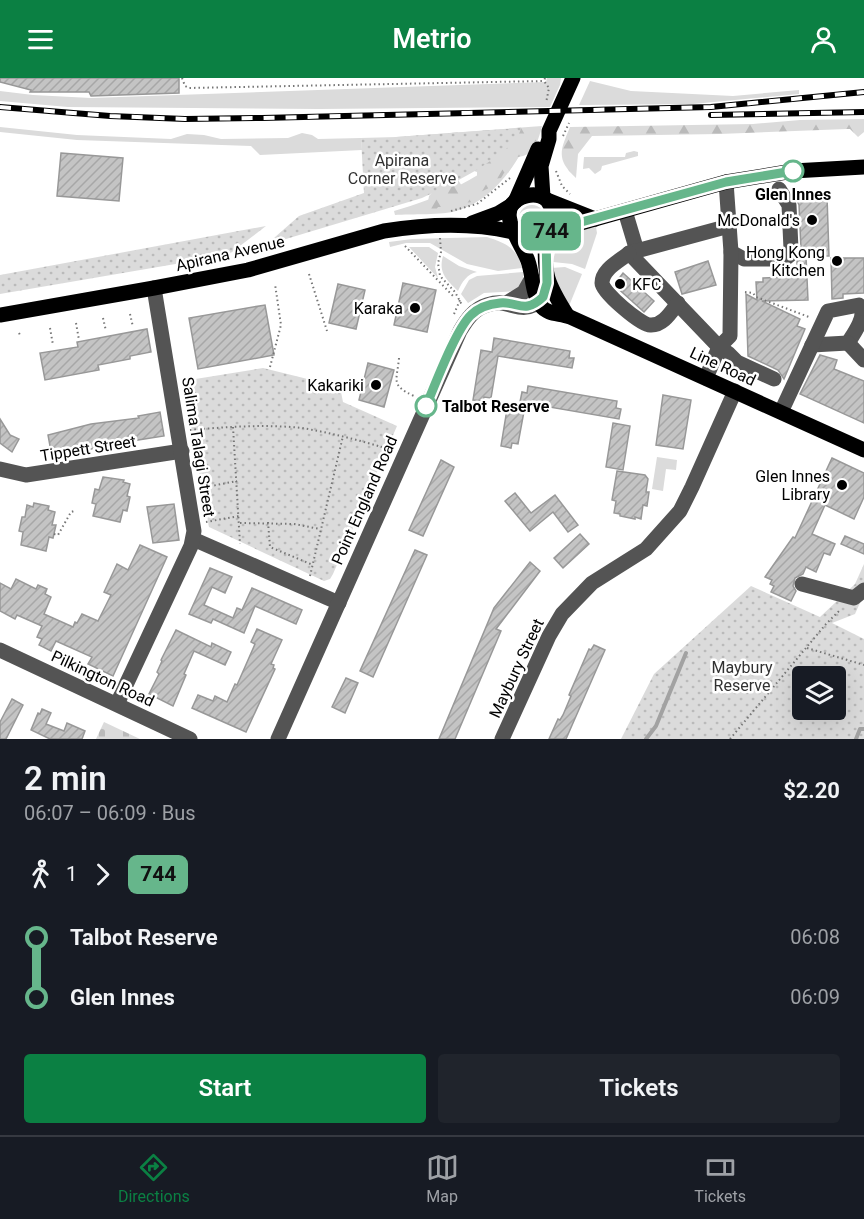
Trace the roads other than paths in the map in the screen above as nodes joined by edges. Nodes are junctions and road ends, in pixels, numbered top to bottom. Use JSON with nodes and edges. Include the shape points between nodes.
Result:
{"nodes":[{"id":1,"x":573,"y":78,"type":"edge"},
{"id":2,"x":549,"y":131,"type":"junction"},
{"id":3,"x":864,"y":167,"type":"edge"},
{"id":4,"x":726,"y":182,"type":"junction"},
{"id":5,"x":780,"y":189,"type":"dead end"},
{"id":6,"x":545,"y":198,"type":"junction"},
{"id":7,"x":514,"y":204,"type":"junction"},
{"id":8,"x":625,"y":211,"type":"junction"},
{"id":9,"x":595,"y":219,"type":"junction"},
{"id":10,"x":466,"y":224,"type":"junction"},
{"id":11,"x":729,"y":226,"type":"junction"},
{"id":12,"x":514,"y":233,"type":"junction"},
{"id":13,"x":548,"y":234,"type":"junction"},
{"id":14,"x":633,"y":252,"type":"junction"},
{"id":15,"x":730,"y":252,"type":"junction"},
{"id":16,"x":539,"y":278,"type":"junction"},
{"id":17,"x":154,"y":288,"type":"junction"},
{"id":18,"x":539,"y":301,"type":"junction"},
{"id":19,"x":508,"y":302,"type":"junction"},
{"id":20,"x":678,"y":303,"type":"junction"},
{"id":21,"x":863,"y":308,"type":"edge"},
{"id":22,"x":0,"y":315,"type":"edge"},
{"id":23,"x":567,"y":315,"type":"junction"},
{"id":24,"x":848,"y":343,"type":"junction"},
{"id":25,"x":812,"y":345,"type":"junction"},
{"id":26,"x":719,"y":347,"type":"junction"},
{"id":27,"x":864,"y":360,"type":"edge"},
{"id":28,"x":706,"y":378,"type":"junction"},
{"id":29,"x":774,"y":379,"type":"dead end"},
{"id":30,"x":735,"y":392,"type":"junction"},
{"id":31,"x":781,"y":412,"type":"junction"},
{"id":32,"x":864,"y":450,"type":"edge"},
{"id":33,"x":182,"y":451,"type":"junction"},
{"id":34,"x":0,"y":469,"type":"edge"},
{"id":35,"x":193,"y":539,"type":"junction"},
{"id":36,"x":802,"y":584,"type":"dead end"},
{"id":37,"x":859,"y":594,"type":"edge"},
{"id":38,"x":339,"y":603,"type":"junction"},
{"id":39,"x":0,"y":650,"type":"edge"},
{"id":40,"x":117,"y":704,"type":"junction"},
{"id":41,"x":190,"y":739,"type":"edge"},
{"id":42,"x":278,"y":739,"type":"edge"},
{"id":43,"x":502,"y":739,"type":"edge"}],
"edges":[{"from":1,"to":2,"type":"main road"},
{"from":2,"to":6,"type":"main road","via":[[540,166]]},
{"from":2,"to":7,"type":"main road"},
{"from":3,"to":4,"type":"main road","via":[[793,171]]},
{"from":4,"to":8,"type":"main road"},
{"from":4,"to":11,"type":"street"},
{"from":5,"to":15,"type":"street","via":[[789,205],[790,255],[785,259],[753,260]]},
{"from":6,"to":7,"type":"main road","via":[[524,196]]},
{"from":6,"to":9,"type":"main road"},
{"from":6,"to":13,"type":"main road","via":[[554,215]]},
{"from":7,"to":10,"type":"main road","name":"Apirana Avenue"},
{"from":7,"to":12,"type":"main road","via":[[508,218]]},
{"from":8,"to":9,"type":"main road"},
{"from":8,"to":14,"type":"street"},
{"from":9,"to":13,"type":"main road"},
{"from":10,"to":12,"type":"main road","name":"Apirana Avenue"},
{"from":10,"to":17,"type":"main road","name":"Apirana Avenue","via":[[384,231],[248,270]]},
{"from":11,"to":14,"type":"street"},
{"from":11,"to":15,"type":"street"},
{"from":12,"to":13,"type":"main road","via":[[531,241]]},
{"from":12,"to":16,"type":"main road"},
{"from":13,"to":16,"type":"main road"},
{"from":14,"to":20,"type":"street"},
{"from":14,"to":20,"type":"street","via":[[609,269],[602,283],[604,290],[649,325],[667,317]]},
{"from":15,"to":26,"type":"street","via":[[730,336]]},
{"from":16,"to":18,"type":"main road"},
{"from":16,"to":19,"type":"street","name":"Point England Road"},
{"from":16,"to":23,"type":"main road"},
{"from":17,"to":22,"type":"main road","name":"Apirana Avenue"},
{"from":17,"to":33,"type":"street","name":"Salima Talagi Street"},
{"from":18,"to":19,"type":"street","name":"Point England Road","via":[[522,307]]},
{"from":18,"to":23,"type":"main road","name":"Line Road","via":[[548,311]]},
{"from":19,"to":38,"type":"street","name":"Point England Road","via":[[481,308],[460,331]]},
{"from":20,"to":26,"type":"street"},
{"from":21,"to":24,"type":"street","via":[[864,314]]},
{"from":21,"to":25,"type":"street","via":[[859,305],[828,311]]},
{"from":23,"to":28,"type":"main road","name":"Line Road"},
{"from":24,"to":25,"type":"street"},
{"from":24,"to":27,"type":"street"},
{"from":25,"to":31,"type":"street"},
{"from":26,"to":28,"type":"street"},
{"from":26,"to":29,"type":"street","via":[[737,362]]},
{"from":28,"to":30,"type":"main road","name":"Line Road"},
{"from":30,"to":31,"type":"main road","name":"Line Road"},
{"from":30,"to":43,"type":"street","name":"Maybury Street","via":[[680,511],[646,549],[592,583],[562,614]]},
{"from":31,"to":32,"type":"main road","name":"Line Road"},
{"from":33,"to":34,"type":"street","name":"Tippett Street","via":[[26,475]]},
{"from":33,"to":35,"type":"street","name":"Salima Talagi Street"},
{"from":35,"to":38,"type":"street"},
{"from":35,"to":40,"type":"street","name":"Salima Talagi Street"},
{"from":36,"to":37,"type":"street"},
{"from":38,"to":42,"type":"street","name":"Point England Road"},
{"from":39,"to":40,"type":"street","name":"Pilkington Road"},
{"from":40,"to":41,"type":"street","name":"Pilkington Road"}]}
